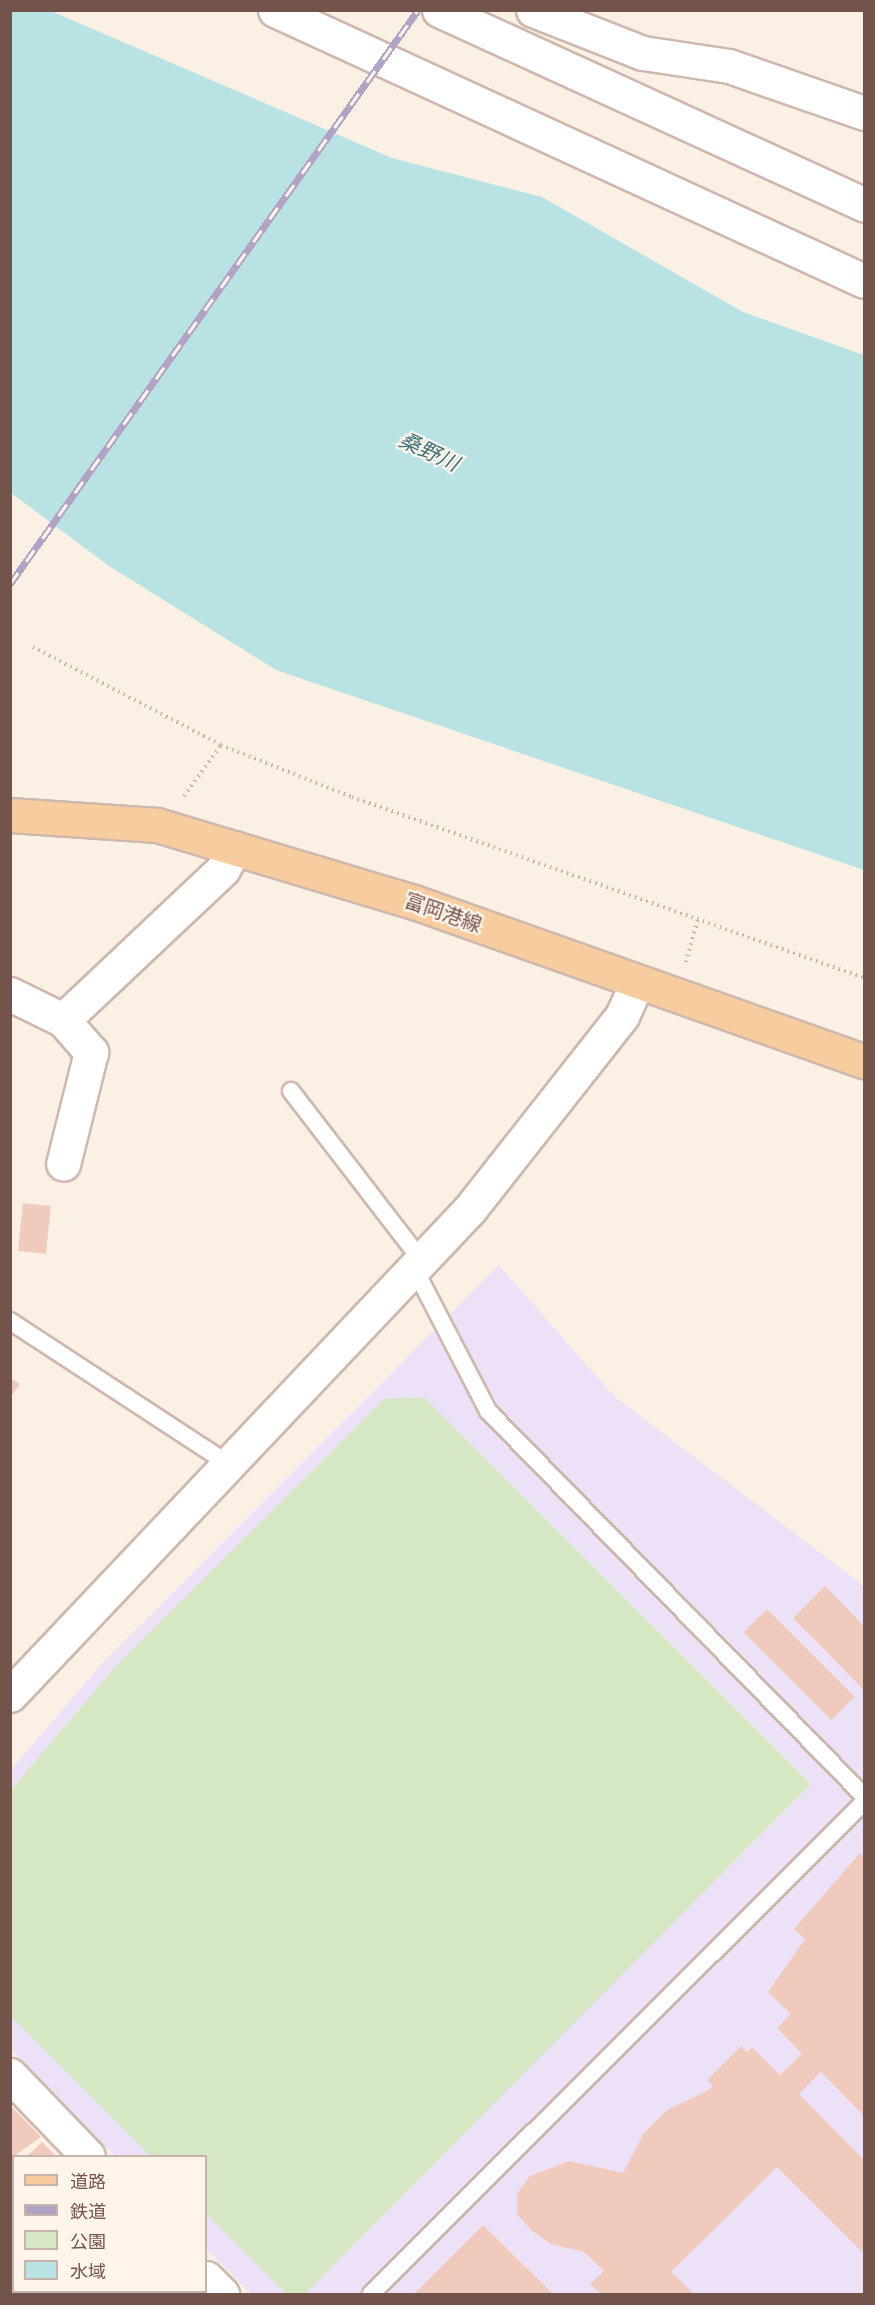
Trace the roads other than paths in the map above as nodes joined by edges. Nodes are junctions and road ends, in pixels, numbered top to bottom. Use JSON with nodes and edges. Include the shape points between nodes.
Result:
{"nodes":[{"id":1,"x":275,"y":10,"type":"edge"},
{"id":2,"x":439,"y":10,"type":"edge"},
{"id":3,"x":533,"y":10,"type":"edge"},
{"id":4,"x":643,"y":53,"type":"junction"},
{"id":5,"x":547,"y":57,"type":"junction"},
{"id":6,"x":864,"y":112,"type":"edge"},
{"id":7,"x":864,"y":205,"type":"edge"},
{"id":8,"x":864,"y":281,"type":"edge"},
{"id":9,"x":10,"y":815,"type":"edge"},
{"id":10,"x":235,"y":848,"type":"junction"},
{"id":11,"x":637,"y":982,"type":"junction"},
{"id":12,"x":10,"y":994,"type":"edge"},
{"id":13,"x":63,"y":1020,"type":"junction"},
{"id":14,"x":864,"y":1061,"type":"edge"},
{"id":15,"x":291,"y":1091,"type":"dead end"},
{"id":16,"x":63,"y":1164,"type":"dead end"},
{"id":17,"x":417,"y":1264,"type":"junction"},
{"id":18,"x":10,"y":1321,"type":"edge"},
{"id":19,"x":227,"y":1463,"type":"junction"},
{"id":20,"x":10,"y":1695,"type":"edge"},
{"id":21,"x":864,"y":1796,"type":"edge"},
{"id":22,"x":864,"y":1802,"type":"edge"},
{"id":23,"x":10,"y":2075,"type":"edge"},
{"id":24,"x":86,"y":2155,"type":"edge"},
{"id":25,"x":207,"y":2279,"type":"edge"},
{"id":26,"x":222,"y":2295,"type":"edge"},
{"id":27,"x":371,"y":2295,"type":"edge"}],
"edges":[{"from":1,"to":8,"type":"street"},
{"from":2,"to":5,"type":"street"},
{"from":3,"to":4,"type":"street"},
{"from":4,"to":5,"type":"street","via":[[637,62],[622,63],[566,51]]},
{"from":4,"to":6,"type":"street","via":[[729,66]]},
{"from":5,"to":7,"type":"street"},
{"from":9,"to":10,"type":"main road","name":"富岡港線","via":[[157,825]]},
{"from":10,"to":11,"type":"main road","name":"富岡港線","via":[[414,903]]},
{"from":10,"to":13,"type":"street","via":[[223,869]]},
{"from":11,"to":14,"type":"main road","name":"富岡港線"},
{"from":11,"to":17,"type":"street","via":[[622,1016],[470,1209]]},
{"from":12,"to":13,"type":"street"},
{"from":13,"to":16,"type":"street","via":[[92,1052]]},
{"from":15,"to":17,"type":"lane"},
{"from":17,"to":19,"type":"street"},
{"from":17,"to":21,"type":"lane","via":[[488,1411]]},
{"from":18,"to":19,"type":"lane"},
{"from":19,"to":20,"type":"street"},
{"from":22,"to":27,"type":"lane"},
{"from":23,"to":24,"type":"street"},
{"from":25,"to":26,"type":"street"}]}
